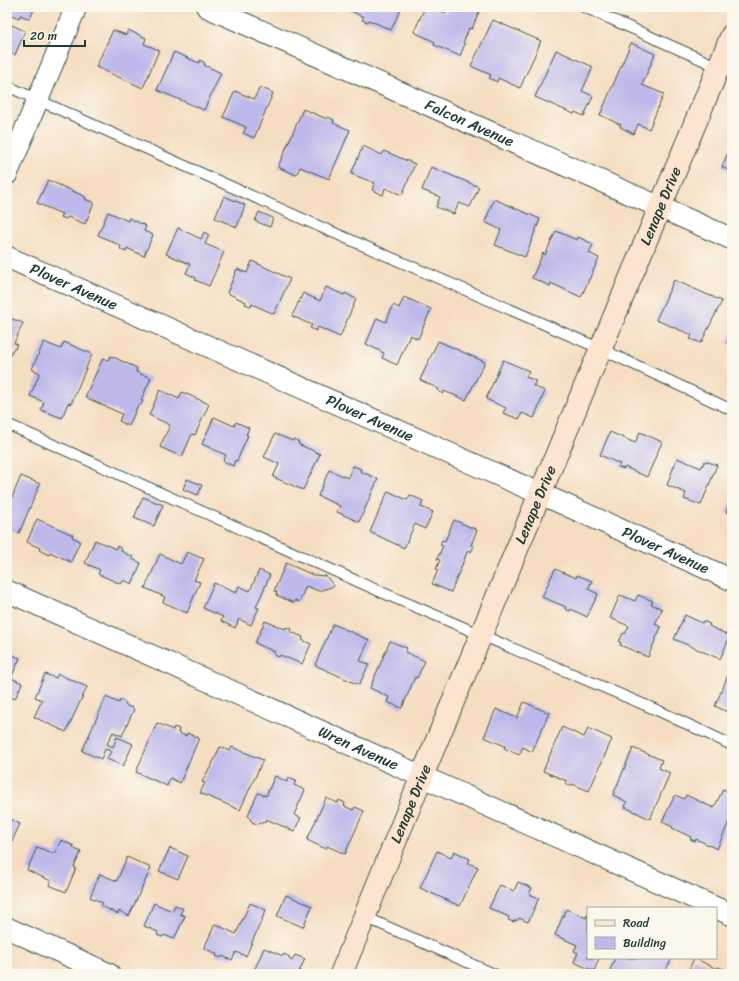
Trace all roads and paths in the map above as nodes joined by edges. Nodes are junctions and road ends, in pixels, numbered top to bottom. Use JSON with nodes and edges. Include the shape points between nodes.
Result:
{"nodes":[{"id":1,"x":76,"y":7,"type":"edge"},
{"id":2,"x":207,"y":7,"type":"edge"},
{"id":3,"x":584,"y":7,"type":"edge"},
{"id":4,"x":732,"y":35,"type":"edge"},
{"id":5,"x":725,"y":70,"type":"edge"},
{"id":6,"x":7,"y":86,"type":"edge"},
{"id":7,"x":38,"y":100,"type":"junction"},
{"id":8,"x":7,"y":174,"type":"edge"},
{"id":9,"x":661,"y":207,"type":"junction"},
{"id":10,"x":732,"y":239,"type":"edge"},
{"id":11,"x":7,"y":256,"type":"edge"},
{"id":12,"x":601,"y":349,"type":"junction"},
{"id":13,"x":732,"y":410,"type":"edge"},
{"id":14,"x":7,"y":424,"type":"edge"},
{"id":15,"x":541,"y":494,"type":"junction"},
{"id":16,"x":732,"y":580,"type":"edge"},
{"id":17,"x":7,"y":591,"type":"edge"},
{"id":18,"x":482,"y":635,"type":"junction"},
{"id":19,"x":732,"y":745,"type":"edge"},
{"id":20,"x":422,"y":776,"type":"junction"},
{"id":21,"x":714,"y":907,"type":"edge"},
{"id":22,"x":717,"y":908,"type":"edge"},
{"id":23,"x":732,"y":915,"type":"edge"},
{"id":24,"x":365,"y":917,"type":"junction"},
{"id":25,"x":7,"y":928,"type":"edge"},
{"id":26,"x":109,"y":974,"type":"edge"},
{"id":27,"x":341,"y":974,"type":"edge"},
{"id":28,"x":494,"y":974,"type":"edge"}],
"edges":[{"from":1,"to":7,"type":"street"},
{"from":2,"to":9,"type":"street","name":"Falcon Avenue"},
{"from":3,"to":5,"type":"lane"},
{"from":4,"to":5,"type":"street","name":"Lenape Drive"},
{"from":5,"to":9,"type":"street","name":"Lenape Drive"},
{"from":6,"to":7,"type":"lane"},
{"from":7,"to":8,"type":"street"},
{"from":7,"to":12,"type":"lane"},
{"from":9,"to":10,"type":"street","name":"Falcon Avenue"},
{"from":9,"to":12,"type":"street","name":"Lenape Drive"},
{"from":11,"to":15,"type":"street","name":"Plover Avenue"},
{"from":12,"to":13,"type":"lane"},
{"from":12,"to":15,"type":"street","name":"Lenape Drive"},
{"from":14,"to":18,"type":"lane"},
{"from":15,"to":16,"type":"street","name":"Plover Avenue"},
{"from":15,"to":18,"type":"street","name":"Lenape Drive"},
{"from":17,"to":20,"type":"street","name":"Wren Avenue"},
{"from":18,"to":19,"type":"lane"},
{"from":18,"to":20,"type":"street","name":"Lenape Drive"},
{"from":20,"to":21,"type":"street","name":"Wren Avenue"},
{"from":20,"to":24,"type":"street","name":"Lenape Drive"},
{"from":22,"to":23,"type":"street","name":"Wren Avenue"},
{"from":24,"to":27,"type":"street","name":"Lenape Drive"},
{"from":24,"to":28,"type":"lane"},
{"from":25,"to":26,"type":"street"}]}
